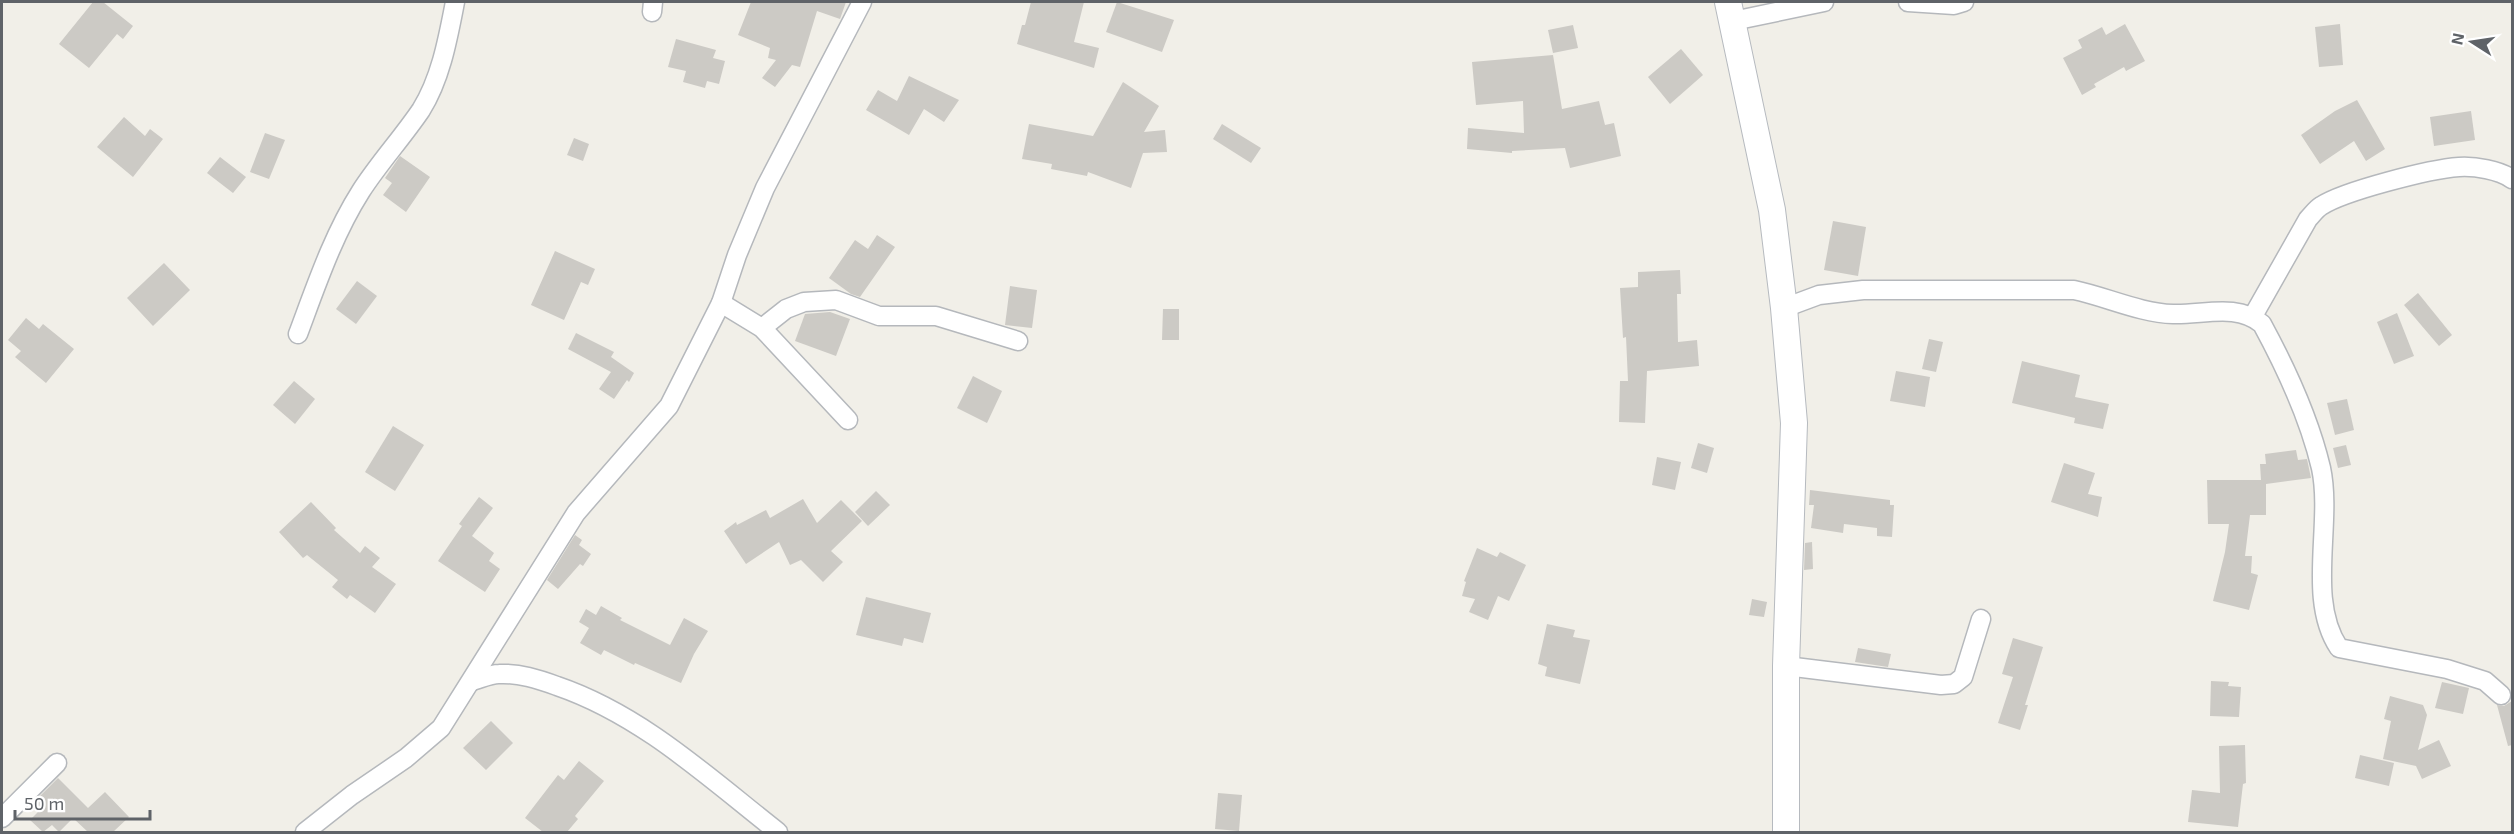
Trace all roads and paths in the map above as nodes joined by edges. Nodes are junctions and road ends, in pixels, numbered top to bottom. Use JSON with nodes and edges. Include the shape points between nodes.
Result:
{"nodes":[{"id":1,"x":455,"y":2,"type":"edge"},
{"id":2,"x":862,"y":2,"type":"edge"},
{"id":3,"x":1824,"y":2,"type":"edge"},
{"id":4,"x":1908,"y":2,"type":"edge"},
{"id":5,"x":1964,"y":2,"type":"edge"},
{"id":6,"x":1731,"y":11,"type":"edge"},
{"id":7,"x":2512,"y":179,"type":"edge"},
{"id":8,"x":721,"y":303,"type":"junction"},
{"id":9,"x":1785,"y":308,"type":"junction"},
{"id":10,"x":2253,"y":316,"type":"junction"},
{"id":11,"x":762,"y":328,"type":"junction"},
{"id":12,"x":298,"y":334,"type":"dead end"},
{"id":13,"x":1017,"y":341,"type":"dead end"},
{"id":14,"x":848,"y":420,"type":"dead end"},
{"id":15,"x":1981,"y":619,"type":"dead end"},
{"id":16,"x":1786,"y":666,"type":"junction"},
{"id":17,"x":472,"y":681,"type":"junction"},
{"id":18,"x":2501,"y":695,"type":"dead end"},
{"id":19,"x":57,"y":763,"type":"dead end"},
{"id":20,"x":2,"y":818,"type":"edge"},
{"id":21,"x":304,"y":832,"type":"edge"},
{"id":22,"x":778,"y":832,"type":"edge"},
{"id":23,"x":1786,"y":832,"type":"edge"}],
"edges":[{"from":1,"to":12,"type":"street","via":[[433,86],[422,109],[360,193],[328,256]]},
{"from":2,"to":8,"type":"street","via":[[765,188]]},
{"from":3,"to":6,"type":"street"},
{"from":4,"to":5,"type":"street"},
{"from":6,"to":9,"type":"street","via":[[1772,210]]},
{"from":7,"to":10,"type":"street","via":[[2483,169],[2440,169],[2336,198],[2308,219]]},
{"from":8,"to":11,"type":"street"},
{"from":8,"to":17,"type":"street","via":[[669,406],[576,513]]},
{"from":9,"to":10,"type":"street","via":[[1819,295],[1863,290],[2074,290],[2172,314],[2236,311]]},
{"from":9,"to":16,"type":"street","via":[[1794,423]]},
{"from":10,"to":18,"type":"street","via":[[2262,324],[2301,402],[2321,469],[2325,504],[2322,588],[2330,635],[2339,648],[2447,669],[2485,681]]},
{"from":11,"to":13,"type":"street","via":[[786,309],[804,302],[836,300],[879,316],[936,316]]},
{"from":11,"to":14,"type":"street"},
{"from":15,"to":16,"type":"street","via":[[1964,677],[1954,684]]},
{"from":16,"to":23,"type":"street"},
{"from":17,"to":21,"type":"street","via":[[441,728]]},
{"from":17,"to":22,"type":"street","via":[[498,674],[531,677],[608,708],[666,743]]},
{"from":19,"to":20,"type":"street"}]}
